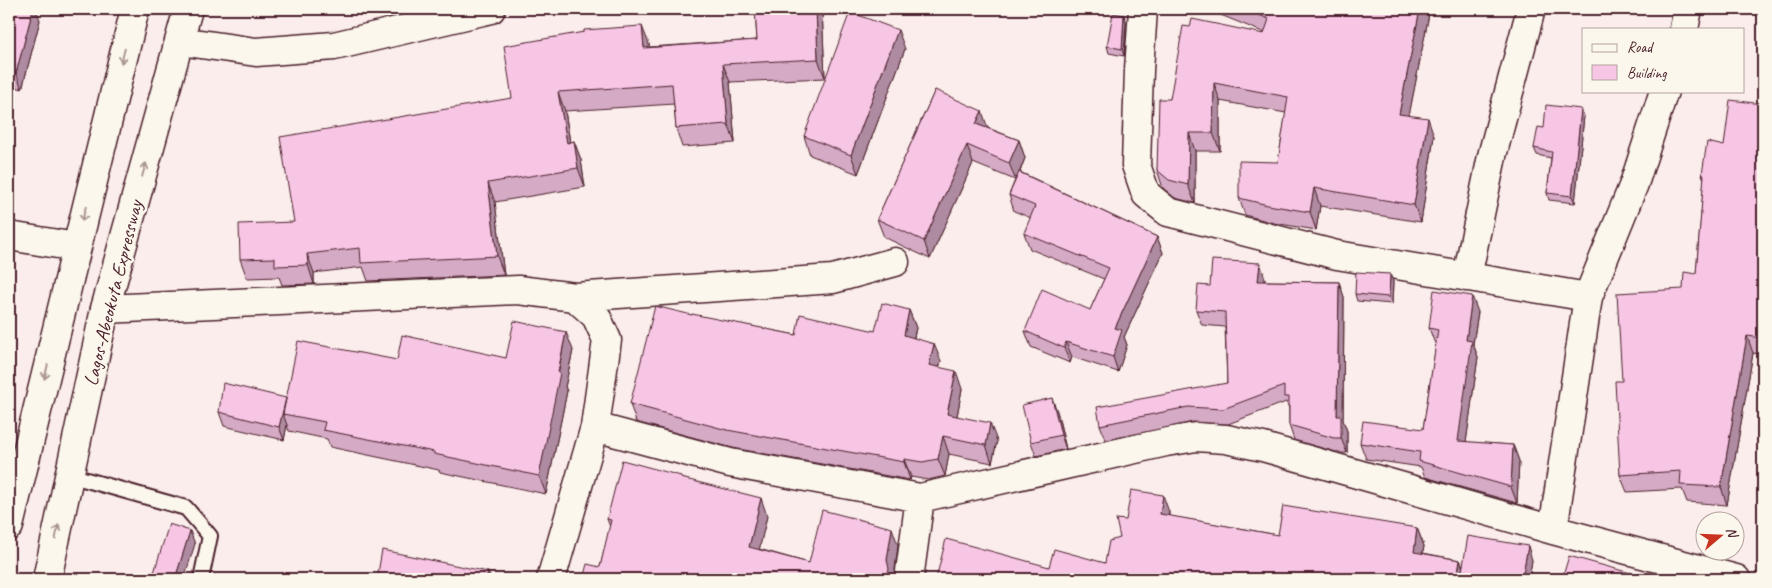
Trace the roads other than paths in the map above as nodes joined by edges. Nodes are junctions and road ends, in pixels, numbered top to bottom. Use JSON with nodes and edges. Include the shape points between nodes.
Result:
{"nodes":[{"id":1,"x":135,"y":9,"type":"edge"},
{"id":2,"x":188,"y":9,"type":"edge"},
{"id":3,"x":491,"y":9,"type":"edge"},
{"id":4,"x":1143,"y":9,"type":"edge"},
{"id":5,"x":1531,"y":9,"type":"edge"},
{"id":6,"x":1688,"y":9,"type":"edge"},
{"id":7,"x":1684,"y":28,"type":"edge"},
{"id":8,"x":180,"y":41,"type":"junction"},
{"id":9,"x":1664,"y":92,"type":"edge"},
{"id":10,"x":9,"y":236,"type":"edge"},
{"id":11,"x":76,"y":247,"type":"junction"},
{"id":12,"x":895,"y":262,"type":"dead end"},
{"id":13,"x":1467,"y":277,"type":"junction"},
{"id":14,"x":575,"y":297,"type":"junction"},
{"id":15,"x":1588,"y":297,"type":"junction"},
{"id":16,"x":105,"y":309,"type":"junction"},
{"id":17,"x":595,"y":427,"type":"junction"},
{"id":18,"x":70,"y":475,"type":"junction"},
{"id":19,"x":920,"y":498,"type":"junction"},
{"id":20,"x":9,"y":526,"type":"edge"},
{"id":21,"x":1552,"y":530,"type":"junction"},
{"id":22,"x":47,"y":579,"type":"edge"},
{"id":23,"x":201,"y":579,"type":"edge"},
{"id":24,"x":551,"y":579,"type":"edge"},
{"id":25,"x":909,"y":579,"type":"edge"},
{"id":26,"x":1736,"y":579,"type":"edge"}],
"edges":[{"from":1,"to":11,"type":"main road","one_way":true},
{"from":2,"to":8,"type":"main road","name":"Lagos-Abeokuta Expressway"},
{"from":3,"to":8,"type":"main road","via":[[334,46],[256,52]]},
{"from":4,"to":13,"type":"main road","via":[[1136,165],[1146,194],[1153,200],[1168,212],[1336,254]]},
{"from":5,"to":13,"type":"main road","via":[[1492,156]]},
{"from":6,"to":7,"type":"main road"},
{"from":16,"to":8,"type":"main road","name":"Lagos-Abeokuta Expressway","one_way":true},
{"from":9,"to":15,"type":"main road","via":[[1634,184]]},
{"from":10,"to":11,"type":"main road"},
{"from":11,"to":20,"type":"main road","one_way":true},
{"from":12,"to":14,"type":"main road","via":[[833,279]]},
{"from":13,"to":15,"type":"main road"},
{"from":14,"to":16,"type":"main road","via":[[518,290]]},
{"from":14,"to":17,"type":"main road","via":[[596,316],[607,340]]},
{"from":15,"to":21,"type":"main road"},
{"from":16,"to":18,"type":"main road","name":"Lagos-Abeokuta Expressway"},
{"from":17,"to":19,"type":"main road","via":[[730,463]]},
{"from":17,"to":24,"type":"main road"},
{"from":22,"to":18,"type":"main road","name":"Lagos-Abeokuta Expressway","one_way":true},
{"from":18,"to":23,"type":"lane","via":[[186,508],[210,536]]},
{"from":19,"to":21,"type":"main road","via":[[1196,437],[1264,447]]},
{"from":19,"to":25,"type":"main road"},
{"from":21,"to":26,"type":"main road"}]}
